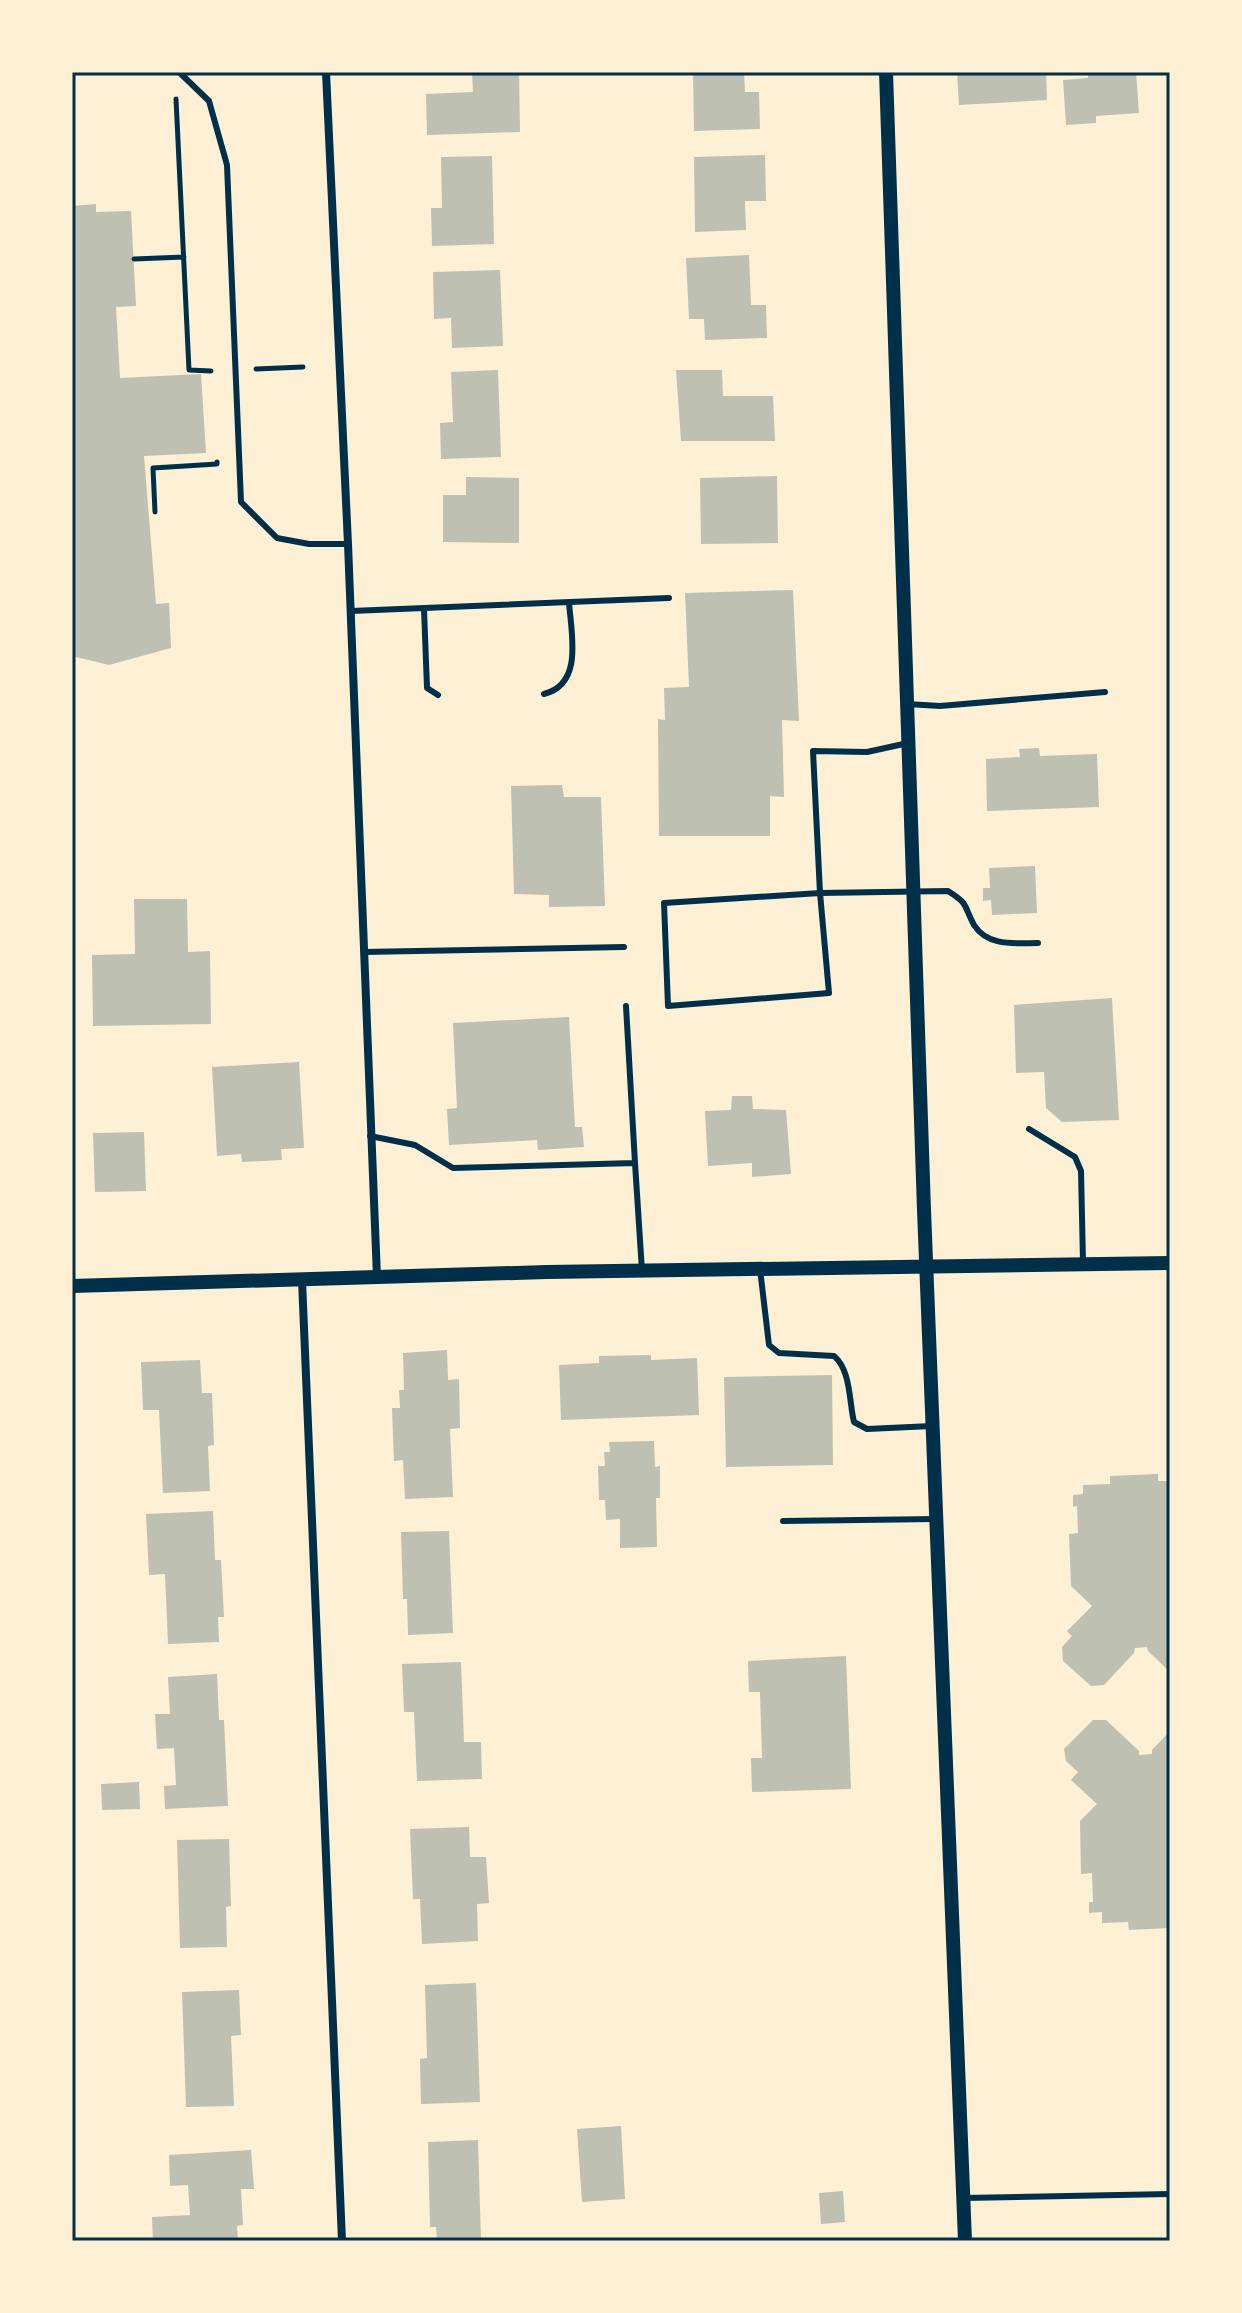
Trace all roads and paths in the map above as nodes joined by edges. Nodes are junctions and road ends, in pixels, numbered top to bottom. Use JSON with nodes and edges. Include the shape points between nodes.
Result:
{"nodes":[{"id":1,"x":179,"y":72,"type":"edge"},
{"id":2,"x":326,"y":72,"type":"edge"},
{"id":3,"x":886,"y":72,"type":"edge"},
{"id":4,"x":176,"y":98,"type":"dead end"},
{"id":5,"x":184,"y":257,"type":"junction"},
{"id":6,"x":134,"y":259,"type":"dead end"},
{"id":7,"x":303,"y":367,"type":"dead end"},
{"id":8,"x":247,"y":370,"type":"dead end"},
{"id":9,"x":212,"y":386,"type":"dead end"},
{"id":10,"x":216,"y":449,"type":"dead end"},
{"id":11,"x":155,"y":512,"type":"dead end"},
{"id":12,"x":348,"y":544,"type":"junction"},
{"id":13,"x":669,"y":598,"type":"dead end"},
{"id":14,"x":569,"y":602,"type":"junction"},
{"id":15,"x":424,"y":609,"type":"junction"},
{"id":16,"x":351,"y":611,"type":"junction"},
{"id":17,"x":1105,"y":692,"type":"dead end"},
{"id":18,"x":544,"y":694,"type":"dead end"},
{"id":19,"x":438,"y":695,"type":"dead end"},
{"id":20,"x":907,"y":704,"type":"junction"},
{"id":21,"x":908,"y":743,"type":"junction"},
{"id":22,"x":913,"y":889,"type":"junction"},
{"id":23,"x":820,"y":893,"type":"junction"},
{"id":24,"x":1038,"y":943,"type":"dead end"},
{"id":25,"x":624,"y":947,"type":"dead end"},
{"id":26,"x":364,"y":952,"type":"junction"},
{"id":27,"x":626,"y":1006,"type":"dead end"},
{"id":28,"x":1029,"y":1129,"type":"dead end"},
{"id":29,"x":370,"y":1136,"type":"junction"},
{"id":30,"x":635,"y":1163,"type":"junction"},
{"id":31,"x":1170,"y":1263,"type":"edge"},
{"id":32,"x":1083,"y":1264,"type":"junction"},
{"id":33,"x":926,"y":1266,"type":"junction"},
{"id":34,"x":760,"y":1269,"type":"junction"},
{"id":35,"x":642,"y":1271,"type":"junction"},
{"id":36,"x":377,"y":1277,"type":"junction"},
{"id":37,"x":302,"y":1280,"type":"junction"},
{"id":38,"x":72,"y":1286,"type":"edge"},
{"id":39,"x":932,"y":1426,"type":"junction"},
{"id":40,"x":936,"y":1519,"type":"junction"},
{"id":41,"x":783,"y":1521,"type":"dead end"},
{"id":42,"x":1170,"y":2194,"type":"edge"},
{"id":43,"x":964,"y":2198,"type":"junction"},
{"id":44,"x":342,"y":2241,"type":"edge"},
{"id":45,"x":965,"y":2241,"type":"edge"}],
"edges":[{"from":1,"to":12,"type":"lane","via":[[209,101],[227,165],[241,502],[277,538]]},
{"from":2,"to":12,"type":"street"},
{"from":3,"to":20,"type":"street"},
{"from":4,"to":5,"type":"path"},
{"from":5,"to":6,"type":"path"},
{"from":5,"to":9,"type":"path","via":[[189,370],[215,371]]},
{"from":7,"to":8,"type":"path"},
{"from":10,"to":11,"type":"path","via":[[217,464],[153,468]]},
{"from":12,"to":16,"type":"street"},
{"from":13,"to":14,"type":"lane"},
{"from":14,"to":15,"type":"lane"},
{"from":14,"to":18,"type":"lane","via":[[572,662],[556,691]]},
{"from":15,"to":16,"type":"lane"},
{"from":15,"to":19,"type":"lane","via":[[427,688]]},
{"from":16,"to":26,"type":"street"},
{"from":17,"to":20,"type":"lane"},
{"from":20,"to":21,"type":"street"},
{"from":21,"to":22,"type":"street"},
{"from":21,"to":23,"type":"lane","via":[[867,752],[813,751]]},
{"from":22,"to":23,"type":"lane"},
{"from":22,"to":24,"type":"lane","via":[[948,891],[964,901],[983,936],[993,941]]},
{"from":22,"to":33,"type":"street"},
{"from":23,"to":23,"type":"lane","via":[[664,903],[668,1006],[829,993]]},
{"from":25,"to":26,"type":"lane"},
{"from":26,"to":29,"type":"street"},
{"from":27,"to":30,"type":"lane"},
{"from":28,"to":32,"type":"lane","via":[[1075,1157],[1081,1171]]},
{"from":29,"to":30,"type":"lane","via":[[415,1145],[453,1168]]},
{"from":29,"to":36,"type":"street"},
{"from":30,"to":35,"type":"lane"},
{"from":31,"to":32,"type":"street"},
{"from":32,"to":33,"type":"street"},
{"from":33,"to":34,"type":"street"},
{"from":33,"to":39,"type":"street"},
{"from":34,"to":35,"type":"street"},
{"from":34,"to":39,"type":"lane","via":[[769,1345],[779,1353],[839,1360],[854,1422],[867,1429]]},
{"from":35,"to":36,"type":"street"},
{"from":36,"to":37,"type":"street"},
{"from":37,"to":38,"type":"street"},
{"from":37,"to":44,"type":"street"},
{"from":39,"to":40,"type":"street"},
{"from":40,"to":41,"type":"lane"},
{"from":40,"to":43,"type":"street"},
{"from":42,"to":43,"type":"lane"},
{"from":43,"to":45,"type":"street"}]}
